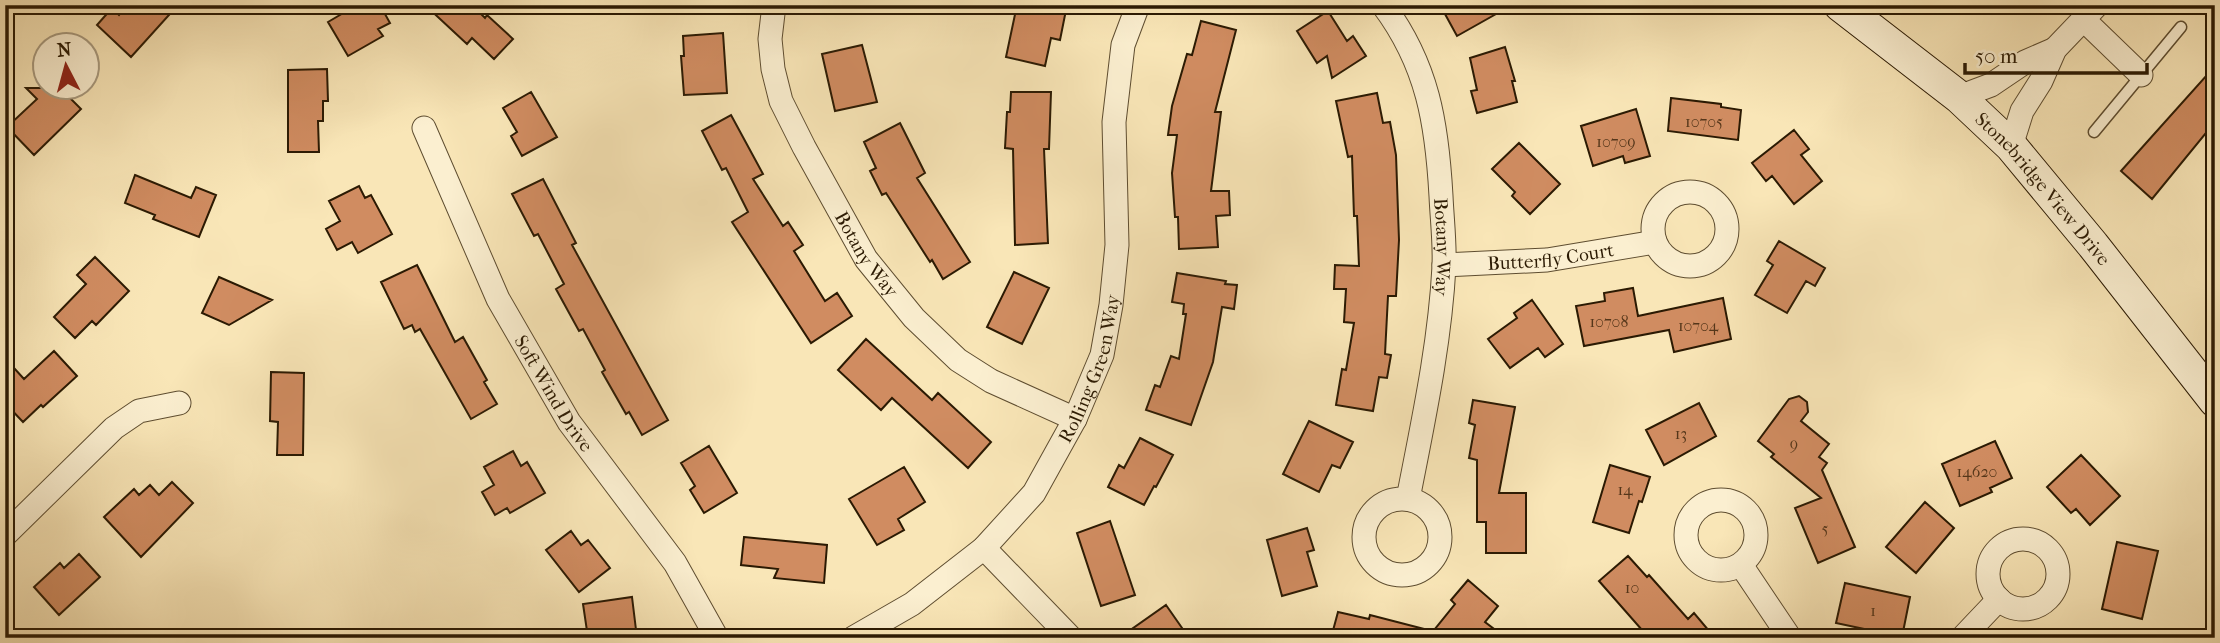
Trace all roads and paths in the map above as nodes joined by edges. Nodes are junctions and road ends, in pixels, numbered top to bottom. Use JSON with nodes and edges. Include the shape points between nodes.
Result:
{"nodes":[{"id":1,"x":774,"y":5,"type":"edge"},
{"id":2,"x":1138,"y":5,"type":"edge"},
{"id":3,"x":1383,"y":5,"type":"edge"},
{"id":4,"x":1840,"y":5,"type":"edge"},
{"id":5,"x":2091,"y":12,"type":"edge"},
{"id":6,"x":2181,"y":27,"type":"dead end"},
{"id":7,"x":2055,"y":50,"type":"junction"},
{"id":8,"x":2141,"y":75,"type":"junction"},
{"id":9,"x":1959,"y":97,"type":"junction"},
{"id":10,"x":424,"y":128,"type":"dead end"},
{"id":11,"x":2094,"y":132,"type":"dead end"},
{"id":12,"x":2011,"y":146,"type":"junction"},
{"id":13,"x":1655,"y":242,"type":"dead end"},
{"id":14,"x":1444,"y":265,"type":"junction"},
{"id":15,"x":2213,"y":395,"type":"edge"},
{"id":16,"x":179,"y":403,"type":"dead end"},
{"id":17,"x":1075,"y":419,"type":"junction"},
{"id":18,"x":1408,"y":499,"type":"dead end"},
{"id":19,"x":5,"y":535,"type":"edge"},
{"id":20,"x":984,"y":548,"type":"junction"},
{"id":21,"x":1741,"y":565,"type":"dead end"},
{"id":22,"x":1999,"y":599,"type":"dead end"},
{"id":23,"x":717,"y":638,"type":"edge"},
{"id":24,"x":853,"y":638,"type":"edge"},
{"id":25,"x":1071,"y":638,"type":"edge"},
{"id":26,"x":1790,"y":638,"type":"edge"},
{"id":27,"x":1962,"y":638,"type":"edge"}],
"edges":[{"from":1,"to":17,"type":"street","name":"Botany Way","via":[[770,39],[781,101],[866,259],[914,318],[958,360],[991,381]]},
{"from":2,"to":17,"type":"street","name":"Rolling Green Way","via":[[1123,45],[1114,122],[1117,245],[1111,305],[1102,355]]},
{"from":3,"to":14,"type":"street","name":"Botany Way","via":[[1424,80],[1438,141]]},
{"from":4,"to":9,"type":"street","name":"Stonebridge View Drive"},
{"from":5,"to":7,"type":"street"},
{"from":5,"to":8,"type":"street"},
{"from":6,"to":8,"type":"lane"},
{"from":7,"to":9,"type":"street"},
{"from":7,"to":12,"type":"street","via":[[2022,111]]},
{"from":8,"to":11,"type":"lane"},
{"from":9,"to":12,"type":"street","name":"Stonebridge View Drive"},
{"from":10,"to":23,"type":"street","name":"Soft Wind Drive","via":[[498,299],[569,422],[676,563]]},
{"from":12,"to":15,"type":"street","name":"Stonebridge View Drive"},
{"from":13,"to":14,"type":"street","name":"Butterfly Court","via":[[1547,260]]},
{"from":14,"to":18,"type":"street","name":"Botany Way","via":[[1430,389]]},
{"from":16,"to":19,"type":"street","via":[[139,411],[114,428]]},
{"from":17,"to":20,"type":"street","name":"Rolling Green Way","via":[[1034,493]]},
{"from":20,"to":24,"type":"street","name":"Rolling Green Way","via":[[912,604]]},
{"from":20,"to":25,"type":"street"},
{"from":21,"to":26,"type":"street"},
{"from":22,"to":27,"type":"street"}]}
